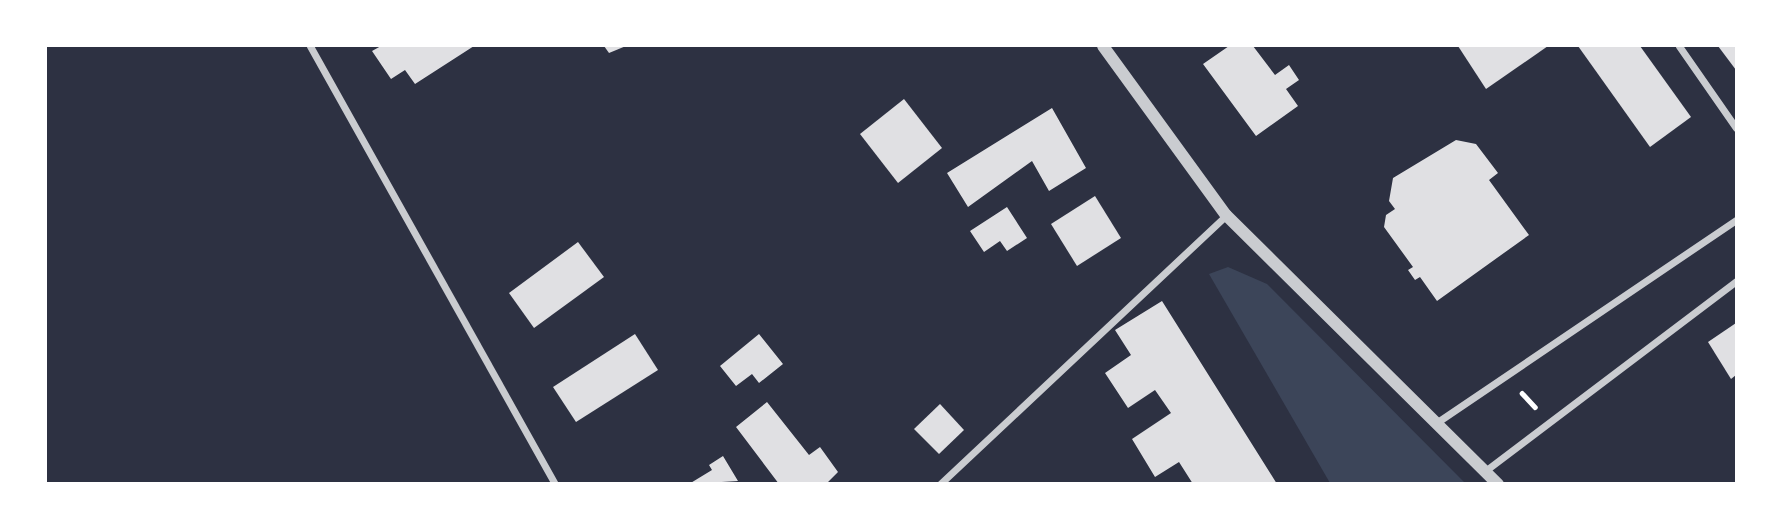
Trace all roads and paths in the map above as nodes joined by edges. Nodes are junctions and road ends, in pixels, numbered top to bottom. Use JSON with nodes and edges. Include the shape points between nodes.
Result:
{"nodes":[{"id":1,"x":310,"y":46,"type":"edge"},
{"id":2,"x":1103,"y":46,"type":"edge"},
{"id":3,"x":1679,"y":46,"type":"edge"},
{"id":4,"x":1737,"y":128,"type":"edge"},
{"id":5,"x":1226,"y":215,"type":"junction"},
{"id":6,"x":1737,"y":220,"type":"edge"},
{"id":7,"x":1737,"y":281,"type":"edge"},
{"id":8,"x":1498,"y":377,"type":"junction"},
{"id":9,"x":1436,"y":422,"type":"junction"},
{"id":10,"x":1549,"y":423,"type":"junction"},
{"id":11,"x":1485,"y":471,"type":"junction"},
{"id":12,"x":555,"y":484,"type":"edge"},
{"id":13,"x":940,"y":484,"type":"edge"},
{"id":14,"x":1498,"y":484,"type":"edge"}],
"edges":[{"from":1,"to":12,"type":"street"},
{"from":2,"to":5,"type":"street"},
{"from":3,"to":4,"type":"street"},
{"from":5,"to":9,"type":"street"},
{"from":5,"to":13,"type":"street"},
{"from":6,"to":8,"type":"street"},
{"from":7,"to":10,"type":"street"},
{"from":8,"to":9,"type":"street"},
{"from":8,"to":10,"type":"path","via":[[1524,394]]},
{"from":9,"to":11,"type":"street"},
{"from":10,"to":11,"type":"street"},
{"from":11,"to":14,"type":"street"}]}
